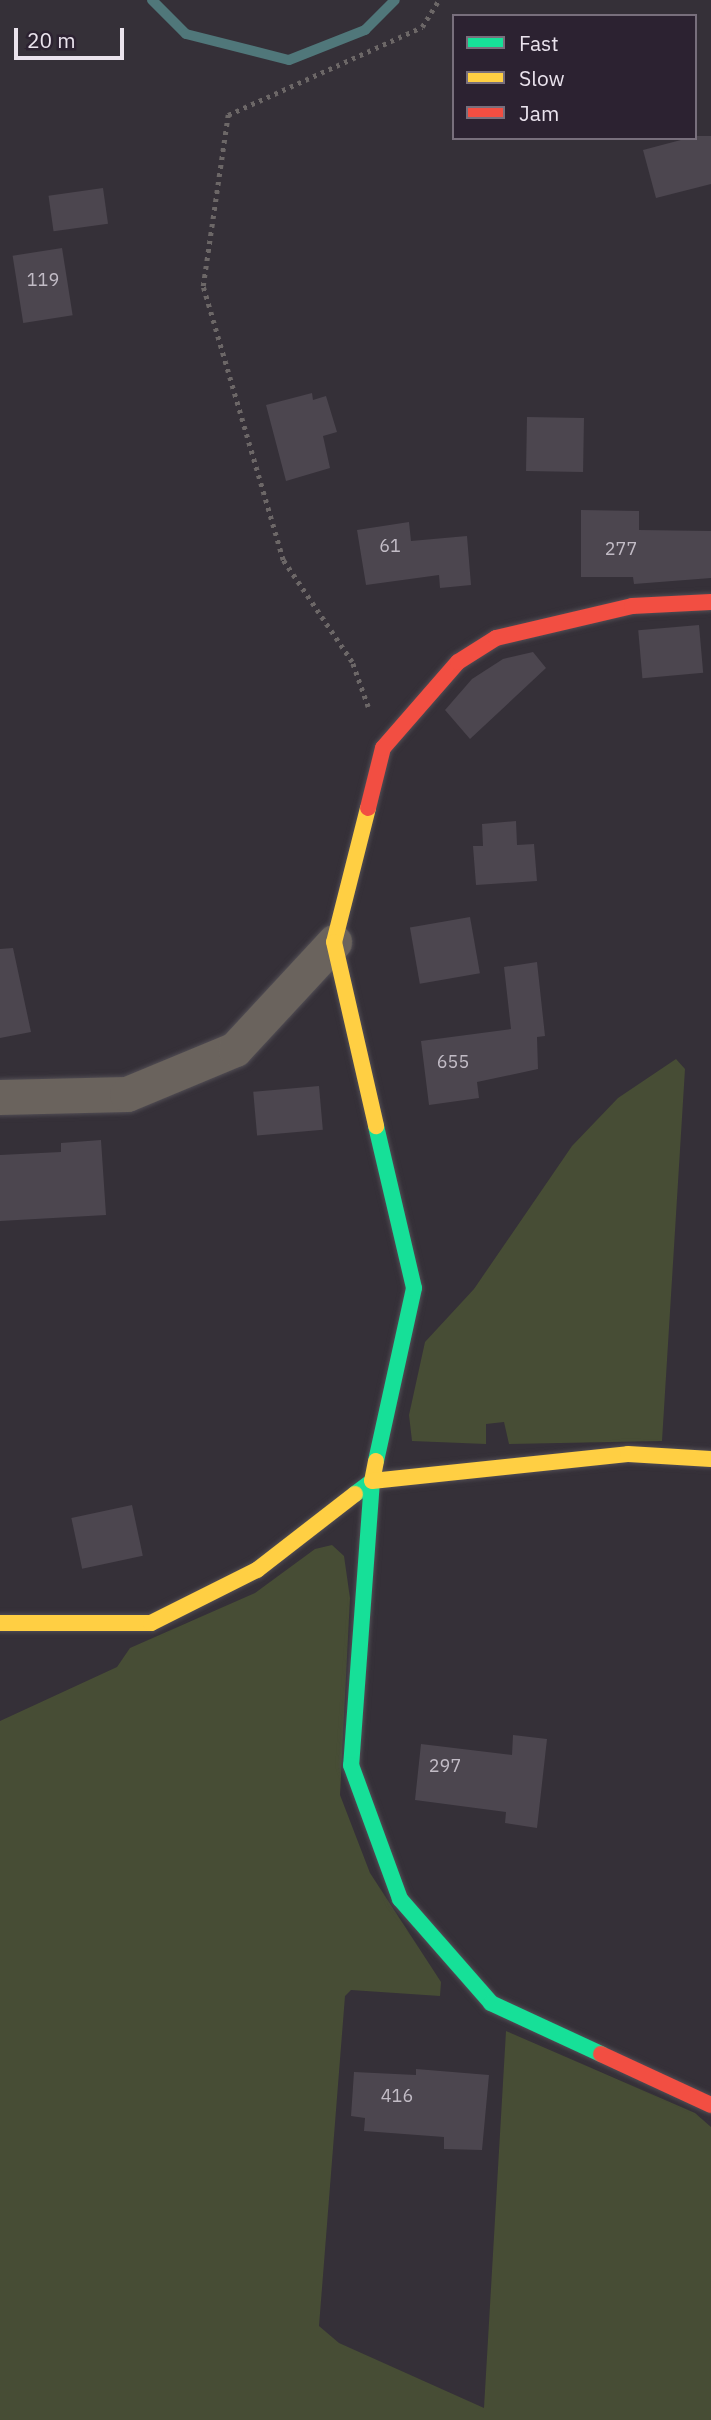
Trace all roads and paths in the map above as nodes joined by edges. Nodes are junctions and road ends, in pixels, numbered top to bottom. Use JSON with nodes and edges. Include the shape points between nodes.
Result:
{"nodes":[{"id":1,"x":439,"y":0,"type":"edge"},
{"id":2,"x":711,"y":602,"type":"edge"},
{"id":3,"x":383,"y":748,"type":"junction"},
{"id":4,"x":334,"y":943,"type":"junction"},
{"id":5,"x":0,"y":1097,"type":"edge"},
{"id":6,"x":711,"y":1459,"type":"edge"},
{"id":7,"x":373,"y":1481,"type":"junction"},
{"id":8,"x":0,"y":1623,"type":"edge"},
{"id":9,"x":711,"y":2105,"type":"edge"}],
"edges":[{"from":1,"to":3,"type":"path","via":[[422,27],[228,115],[204,286],[283,560],[352,662]]},
{"from":2,"to":3,"type":"street","via":[[632,606],[496,638],[458,662]]},
{"from":3,"to":4,"type":"street"},
{"from":4,"to":5,"type":"street","via":[[235,1049],[127,1094]]},
{"from":4,"to":7,"type":"street","via":[[415,1288]]},
{"from":6,"to":7,"type":"street","via":[[628,1454]]},
{"from":7,"to":8,"type":"street","via":[[257,1570],[151,1623]]},
{"from":7,"to":9,"type":"street","via":[[351,1765],[400,1899],[491,2003]]}]}
